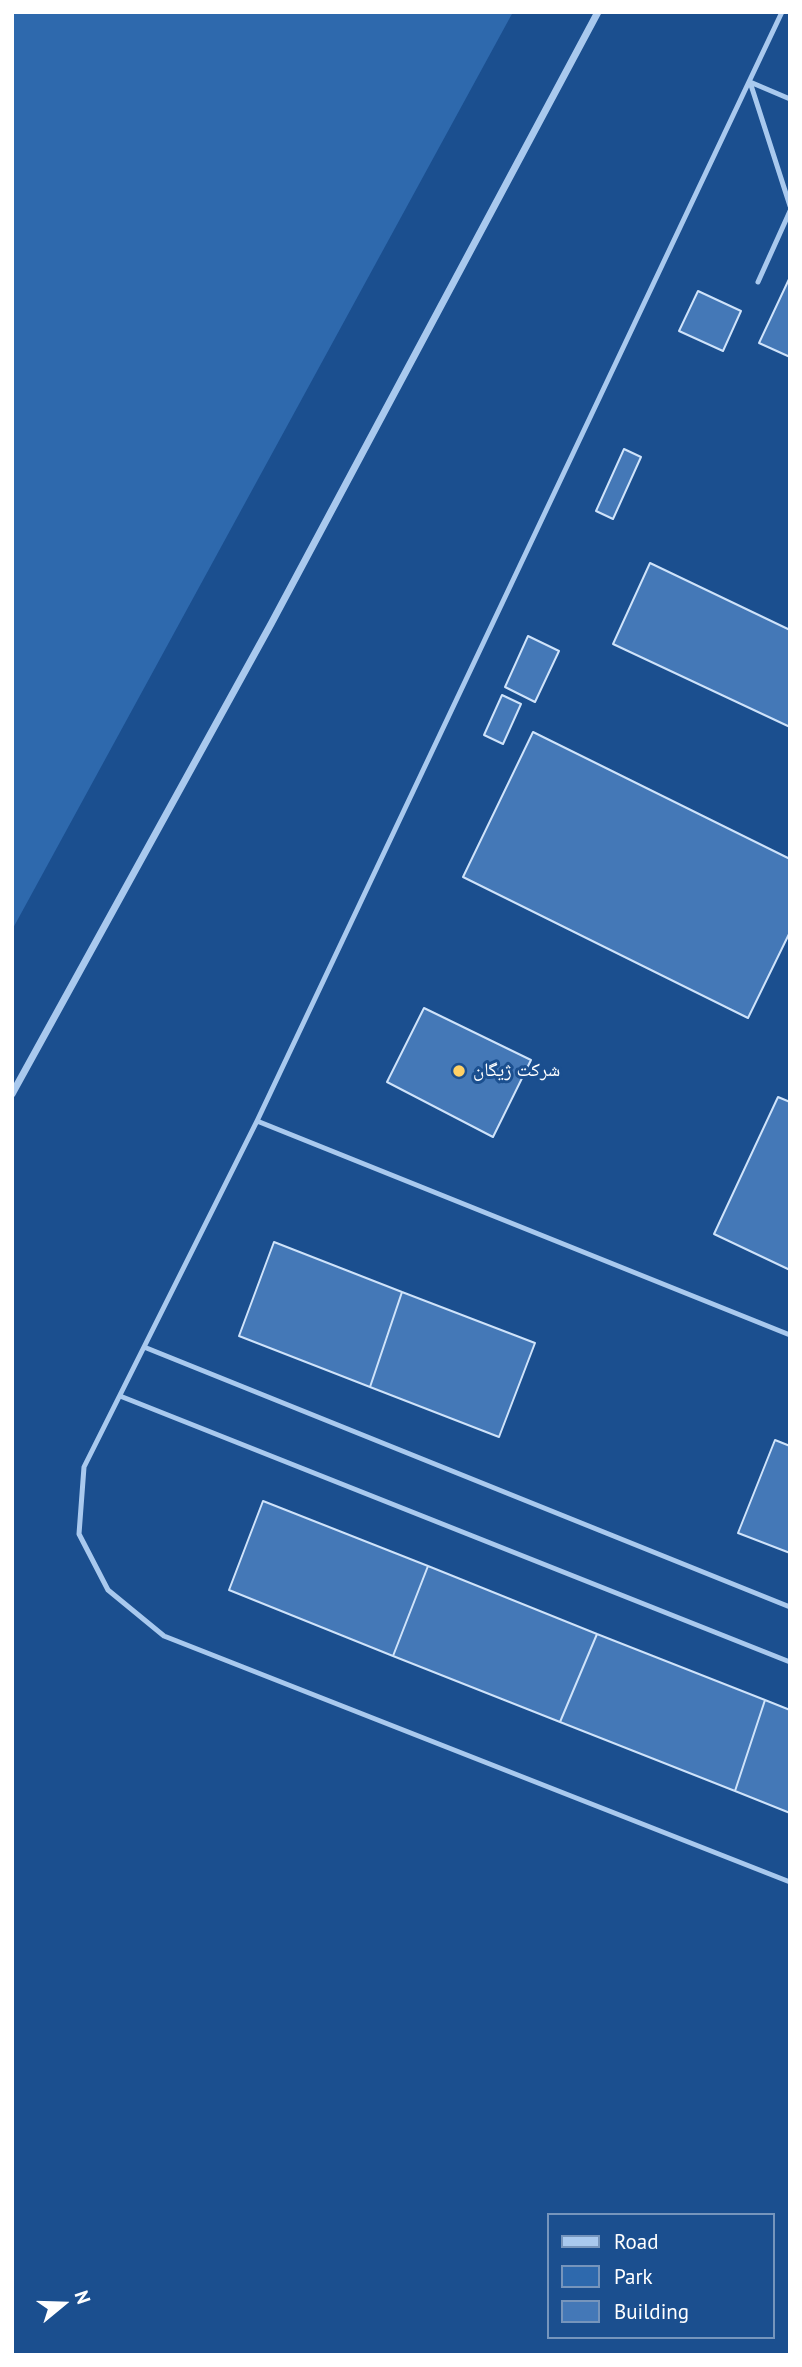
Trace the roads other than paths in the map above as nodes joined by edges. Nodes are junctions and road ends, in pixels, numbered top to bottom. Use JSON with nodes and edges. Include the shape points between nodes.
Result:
{"nodes":[{"id":1,"x":598,"y":12,"type":"edge"},
{"id":2,"x":782,"y":12,"type":"edge"},
{"id":3,"x":750,"y":82,"type":"junction"},
{"id":4,"x":790,"y":99,"type":"edge"},
{"id":5,"x":790,"y":206,"type":"edge"},
{"id":6,"x":790,"y":211,"type":"edge"},
{"id":7,"x":758,"y":282,"type":"dead end"},
{"id":8,"x":12,"y":1094,"type":"edge"},
{"id":9,"x":257,"y":1121,"type":"junction"},
{"id":10,"x":790,"y":1335,"type":"edge"},
{"id":11,"x":144,"y":1347,"type":"junction"},
{"id":12,"x":120,"y":1396,"type":"junction"},
{"id":13,"x":790,"y":1607,"type":"edge"},
{"id":14,"x":790,"y":1662,"type":"edge"},
{"id":15,"x":790,"y":1882,"type":"edge"}],
"edges":[{"from":1,"to":8,"type":"street","via":[[271,624]]},
{"from":2,"to":3,"type":"lane"},
{"from":3,"to":4,"type":"lane"},
{"from":3,"to":5,"type":"lane"},
{"from":3,"to":9,"type":"lane"},
{"from":6,"to":7,"type":"lane"},
{"from":9,"to":10,"type":"lane"},
{"from":9,"to":11,"type":"lane"},
{"from":11,"to":12,"type":"lane"},
{"from":11,"to":13,"type":"lane"},
{"from":12,"to":14,"type":"lane"},
{"from":12,"to":15,"type":"lane","via":[[84,1467],[79,1534],[108,1590],[164,1636]]}]}
